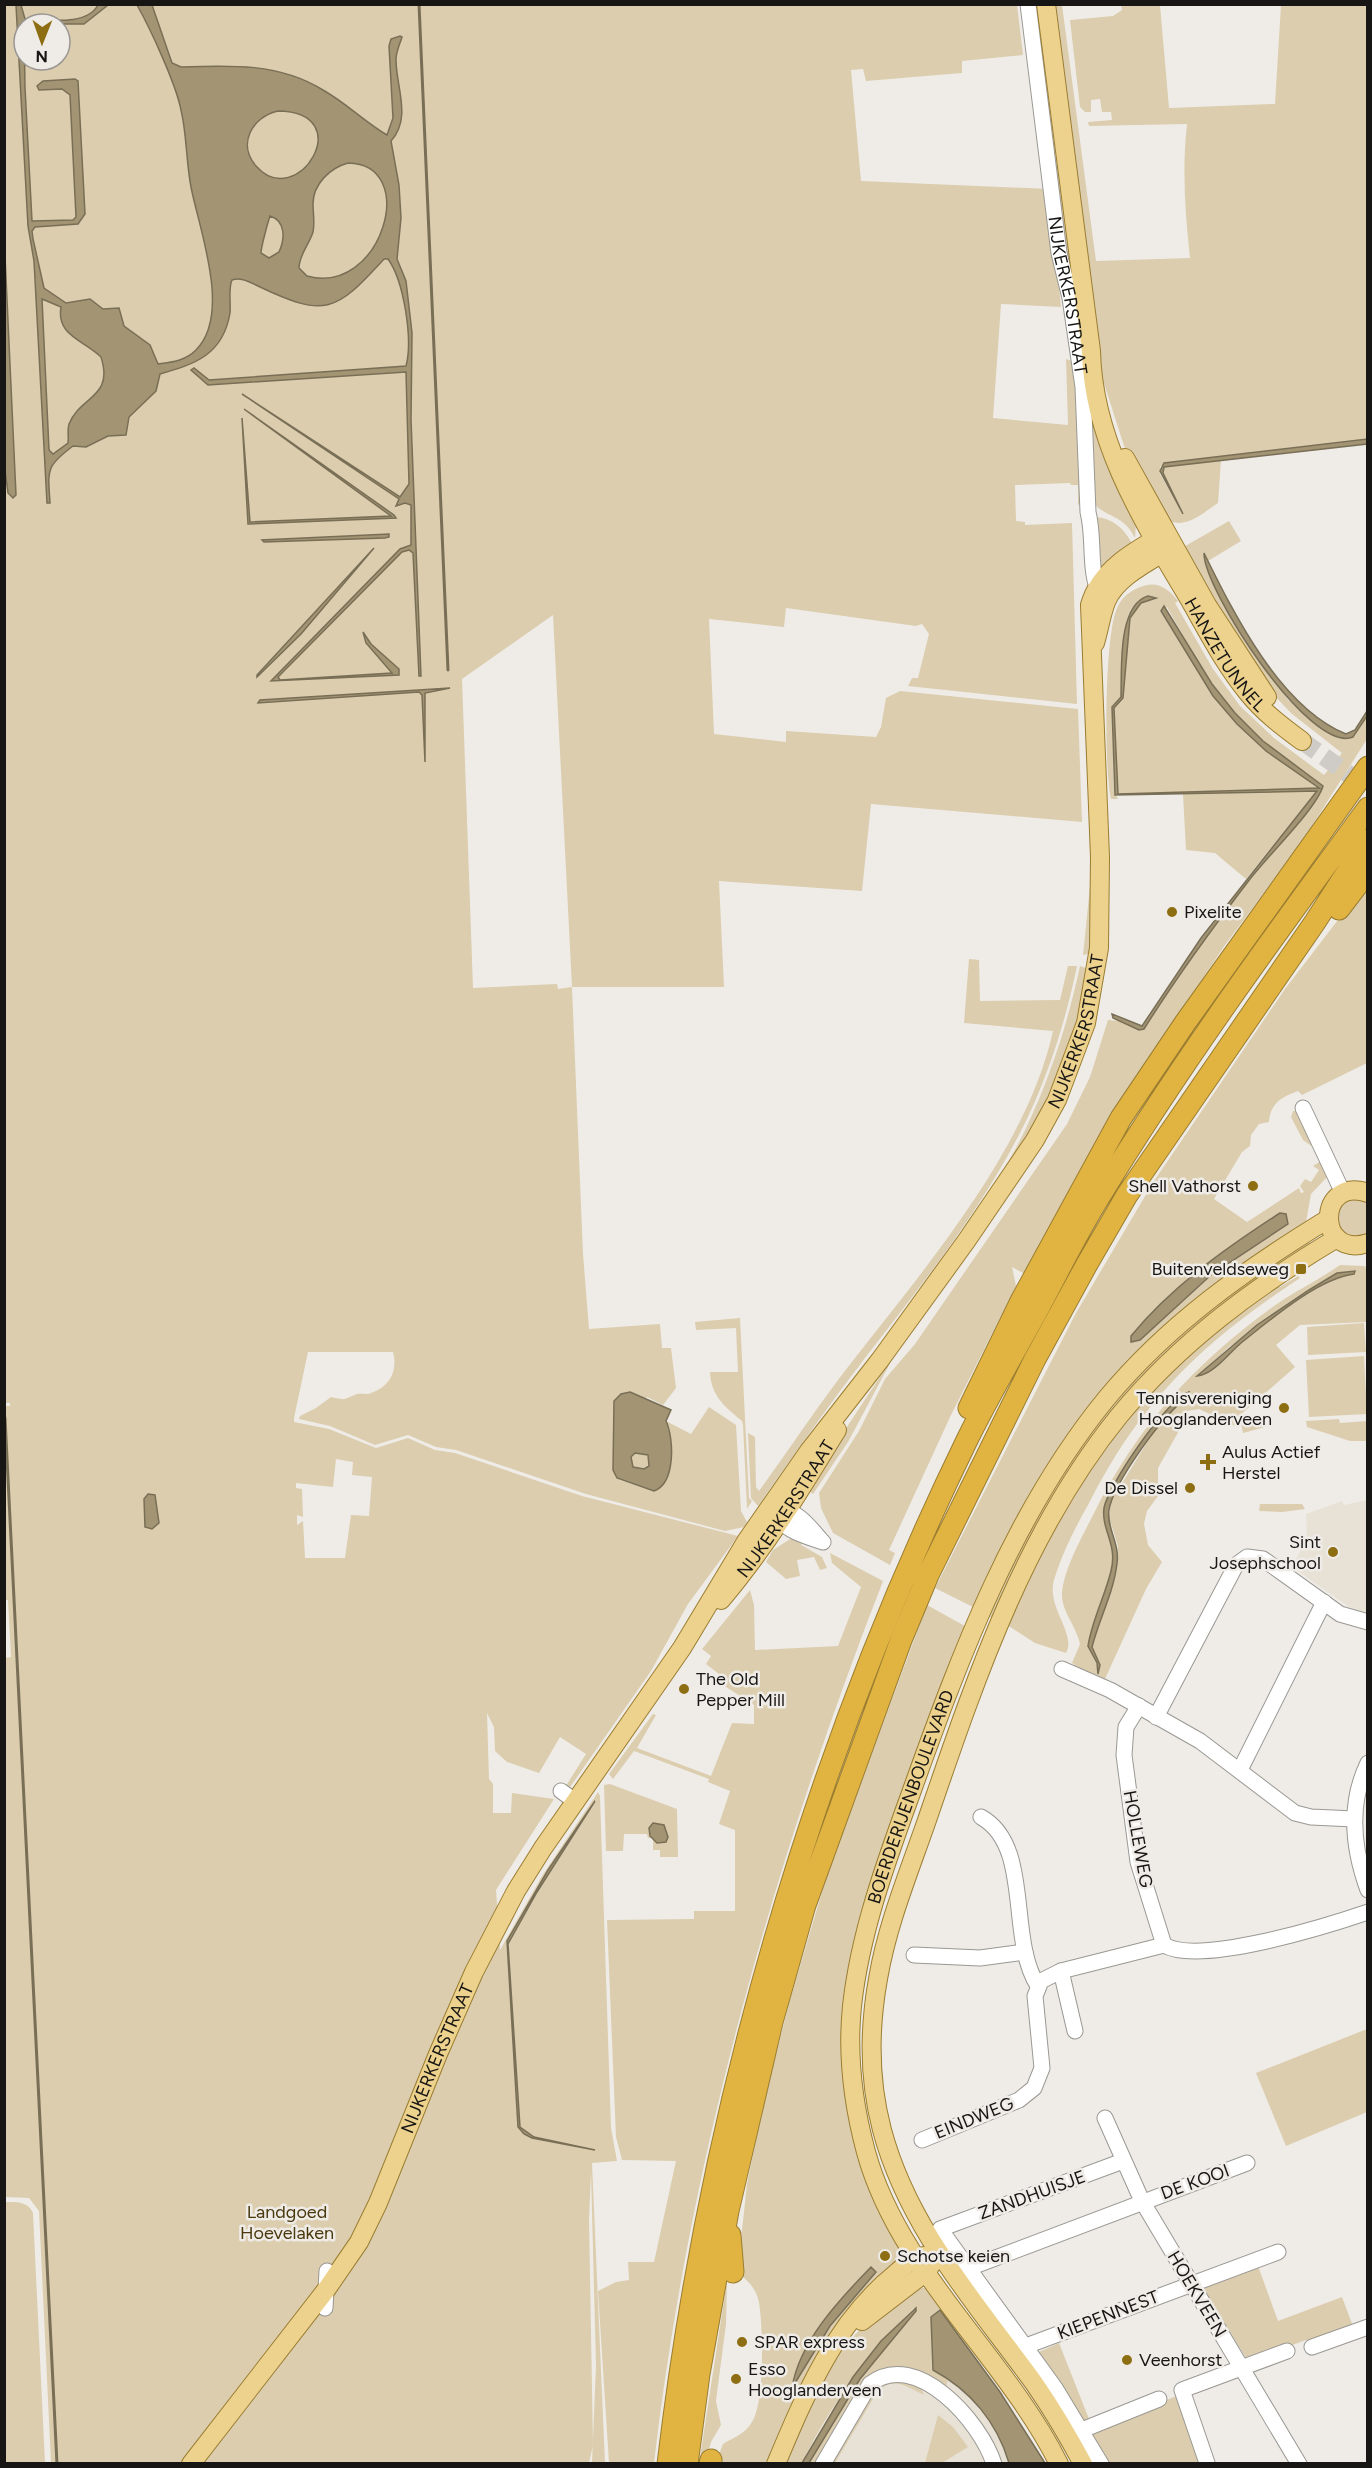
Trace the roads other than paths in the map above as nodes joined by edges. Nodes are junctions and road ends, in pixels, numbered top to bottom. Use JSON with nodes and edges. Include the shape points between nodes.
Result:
{"nodes":[{"id":1,"x":1028,"y":4,"type":"edge"},
{"id":2,"x":1046,"y":4,"type":"edge"},
{"id":3,"x":1164,"y":543,"type":"junction"},
{"id":4,"x":1102,"y":594,"type":"junction"},
{"id":5,"x":1305,"y":738,"type":"tunnel mouth"},
{"id":6,"x":1368,"y":767,"type":"edge"},
{"id":7,"x":1368,"y":808,"type":"edge"},
{"id":8,"x":1368,"y":840,"type":"edge"},
{"id":9,"x":1368,"y":871,"type":"edge"},
{"id":10,"x":1316,"y":922,"type":"junction"},
{"id":11,"x":1304,"y":1108,"type":"dead end"},
{"id":12,"x":1343,"y":1193,"type":"junction"},
{"id":13,"x":1368,"y":1193,"type":"edge"},
{"id":14,"x":1328,"y":1219,"type":"junction"},
{"id":15,"x":1337,"y":1238,"type":"junction"},
{"id":16,"x":1367,"y":1243,"type":"edge"},
{"id":17,"x":1324,"y":1602,"type":"junction"},
{"id":18,"x":1368,"y":1622,"type":"edge"},
{"id":19,"x":884,"y":1629,"type":"junction"},
{"id":20,"x":1062,"y":1669,"type":"dead end"},
{"id":21,"x":1139,"y":1706,"type":"junction"},
{"id":22,"x":1156,"y":1717,"type":"junction"},
{"id":23,"x":1368,"y":1763,"type":"edge"},
{"id":24,"x":1240,"y":1770,"type":"junction"},
{"id":25,"x":981,"y":1817,"type":"dead end"},
{"id":26,"x":1354,"y":1819,"type":"junction"},
{"id":27,"x":1368,"y":1890,"type":"edge"},
{"id":28,"x":1368,"y":1912,"type":"edge"},
{"id":29,"x":1164,"y":1945,"type":"junction"},
{"id":30,"x":1025,"y":1952,"type":"junction"},
{"id":31,"x":914,"y":1955,"type":"dead end"},
{"id":32,"x":1061,"y":1971,"type":"junction"},
{"id":33,"x":1038,"y":1986,"type":"junction"},
{"id":34,"x":1075,"y":2031,"type":"dead end"},
{"id":35,"x":1105,"y":2118,"type":"dead end"},
{"id":36,"x":922,"y":2140,"type":"dead end"},
{"id":37,"x":1123,"y":2161,"type":"junction"},
{"id":38,"x":1247,"y":2163,"type":"dead end"},
{"id":39,"x":1142,"y":2201,"type":"junction"},
{"id":40,"x":728,"y":2211,"type":"junction"},
{"id":41,"x":1278,"y":2252,"type":"dead end"},
{"id":42,"x":939,"y":2253,"type":"junction"},
{"id":43,"x":920,"y":2265,"type":"junction"},
{"id":44,"x":969,"y":2268,"type":"junction"},
{"id":45,"x":327,"y":2271,"type":"dead end"},
{"id":46,"x":734,"y":2272,"type":"dead end"},
{"id":47,"x":1190,"y":2284,"type":"junction"},
{"id":48,"x":326,"y":2299,"type":"junction"},
{"id":49,"x":1368,"y":2327,"type":"edge"},
{"id":50,"x":1026,"y":2346,"type":"junction"},
{"id":51,"x":1312,"y":2347,"type":"dead end"},
{"id":52,"x":1287,"y":2351,"type":"dead end"},
{"id":53,"x":1241,"y":2368,"type":"junction"},
{"id":54,"x":1158,"y":2399,"type":"dead end"},
{"id":55,"x":1082,"y":2430,"type":"junction"},
{"id":56,"x":191,"y":2463,"type":"edge"},
{"id":57,"x":668,"y":2463,"type":"edge"},
{"id":58,"x":687,"y":2463,"type":"edge"},
{"id":59,"x":776,"y":2463,"type":"edge"},
{"id":60,"x":823,"y":2463,"type":"edge"},
{"id":61,"x":994,"y":2463,"type":"edge"},
{"id":62,"x":1059,"y":2463,"type":"edge"},
{"id":63,"x":1083,"y":2463,"type":"edge"},
{"id":64,"x":1101,"y":2463,"type":"edge"},
{"id":65,"x":1207,"y":2463,"type":"edge"},
{"id":66,"x":1299,"y":2463,"type":"edge"}],
"edges":[{"from":1,"to":4,"type":"street","name":"NIJKERKERSTRAAT","via":[[1059,253],[1083,387],[1093,573]]},
{"from":2,"to":3,"type":"main road","name":"NIJKERKERSTRAAT","via":[[1091,351],[1091,376],[1102,428],[1129,492]]},
{"from":3,"to":4,"type":"main road","name":"NIJKERKERSTRAAT"},
{"from":3,"to":5,"type":"main road","name":"HANZETUNNEL","via":[[1257,685]]},
{"from":4,"to":48,"type":"main road","name":"NIJKERKERSTRAAT","via":[[1093,651],[1100,929],[1096,979],[1081,1039],[1063,1087],[1035,1140],[880,1360],[809,1451],[780,1513],[747,1540],[682,1648],[568,1796],[474,1972],[378,2203]]},
{"from":6,"to":19,"type":"highway","via":[[1185,1023],[1121,1118],[1077,1195],[970,1406],[902,1563]]},
{"from":7,"to":19,"type":"highway","via":[[1224,1005],[1096,1202],[967,1439]]},
{"from":8,"to":10,"type":"highway"},
{"from":9,"to":10,"type":"highway","via":[[1333,917]]},
{"from":10,"to":40,"type":"highway","via":[[1127,1195],[1035,1359],[928,1575],[856,1758],[806,1905],[772,2022]]},
{"from":11,"to":12,"type":"street"},
{"from":12,"to":13,"type":"main road"},
{"from":12,"to":14,"type":"main road","via":[[1331,1205]]},
{"from":14,"to":15,"type":"main road"},
{"from":14,"to":43,"type":"main road","name":"BOERDERIJENBOULEVARD","via":[[1276,1249],[1210,1296],[1128,1374],[1088,1422],[1046,1482],[1017,1536],[938,1719],[865,1935],[852,2008],[851,2059],[860,2127],[879,2190]]},
{"from":15,"to":16,"type":"main road","via":[[1347,1244]]},
{"from":15,"to":42,"type":"main road","name":"BOERDERIJENBOULEVARD","via":[[1235,1304],[1187,1344],[1142,1389],[1103,1437],[1068,1486],[1039,1539],[967,1702],[883,1949],[873,2008],[872,2064],[881,2126],[908,2201]]},
{"from":17,"to":18,"type":"street","via":[[1340,1614]]},
{"from":17,"to":22,"type":"street","via":[[1263,1559],[1242,1559]]},
{"from":17,"to":24,"type":"street"},
{"from":19,"to":57,"type":"highway","via":[[828,1778],[748,2038],[707,2214]]},
{"from":20,"to":21,"type":"street"},
{"from":21,"to":22,"type":"street"},
{"from":21,"to":29,"type":"street","name":"HOLLEWEG","via":[[1126,1727],[1124,1755],[1138,1862]]},
{"from":22,"to":24,"type":"street","via":[[1200,1741]]},
{"from":23,"to":26,"type":"street","via":[[1360,1782]]},
{"from":24,"to":26,"type":"street","via":[[1295,1813]]},
{"from":25,"to":30,"type":"street","via":[[994,1824],[1008,1845]]},
{"from":26,"to":27,"type":"street","via":[[1358,1857]]},
{"from":28,"to":29,"type":"street","via":[[1222,1950],[1177,1950]]},
{"from":29,"to":32,"type":"street"},
{"from":30,"to":31,"type":"street","via":[[980,1958]]},
{"from":30,"to":33,"type":"street"},
{"from":32,"to":33,"type":"street"},
{"from":32,"to":34,"type":"street"},
{"from":33,"to":36,"type":"street","name":"EINDWEG","via":[[1035,2004],[1042,2068],[1034,2088],[1019,2100]]},
{"from":35,"to":37,"type":"street","name":"HOEKVEEN"},
{"from":37,"to":39,"type":"street","name":"HOEKVEEN"},
{"from":37,"to":44,"type":"street","name":"ZANDHUISJE","via":[[940,2229]]},
{"from":38,"to":39,"type":"street","name":"DE KOOI"},
{"from":39,"to":44,"type":"street","name":"DE KOOI"},
{"from":39,"to":47,"type":"street","name":"HOEKVEEN"},
{"from":40,"to":46,"type":"highway"},
{"from":40,"to":58,"type":"highway"},
{"from":41,"to":47,"type":"street","name":"KIEPENNEST"},
{"from":42,"to":43,"type":"main road"},
{"from":42,"to":63,"type":"main road","name":"BOERDERIJENBOULEVARD","via":[[1037,2387]]},
{"from":43,"to":59,"type":"main road","via":[[856,2326],[817,2375]]},
{"from":43,"to":62,"type":"main road","name":"BOERDERIJENBOULEVARD","via":[[1042,2431]]},
{"from":44,"to":50,"type":"street"},
{"from":45,"to":48,"type":"street"},
{"from":47,"to":50,"type":"street","name":"KIEPENNEST"},
{"from":47,"to":53,"type":"street","name":"HOEKVEEN"},
{"from":48,"to":56,"type":"main road","name":"NIJKERKERSTRAAT"},
{"from":49,"to":51,"type":"street"},
{"from":50,"to":55,"type":"street"},
{"from":52,"to":53,"type":"street"},
{"from":53,"to":65,"type":"street","via":[[1182,2390]]},
{"from":53,"to":66,"type":"street","name":"HOEKVEEN"},
{"from":54,"to":55,"type":"street"},
{"from":55,"to":64,"type":"street"},
{"from":60,"to":61,"type":"street","via":[[870,2384],[898,2374],[932,2387],[956,2403],[980,2432]]}]}
